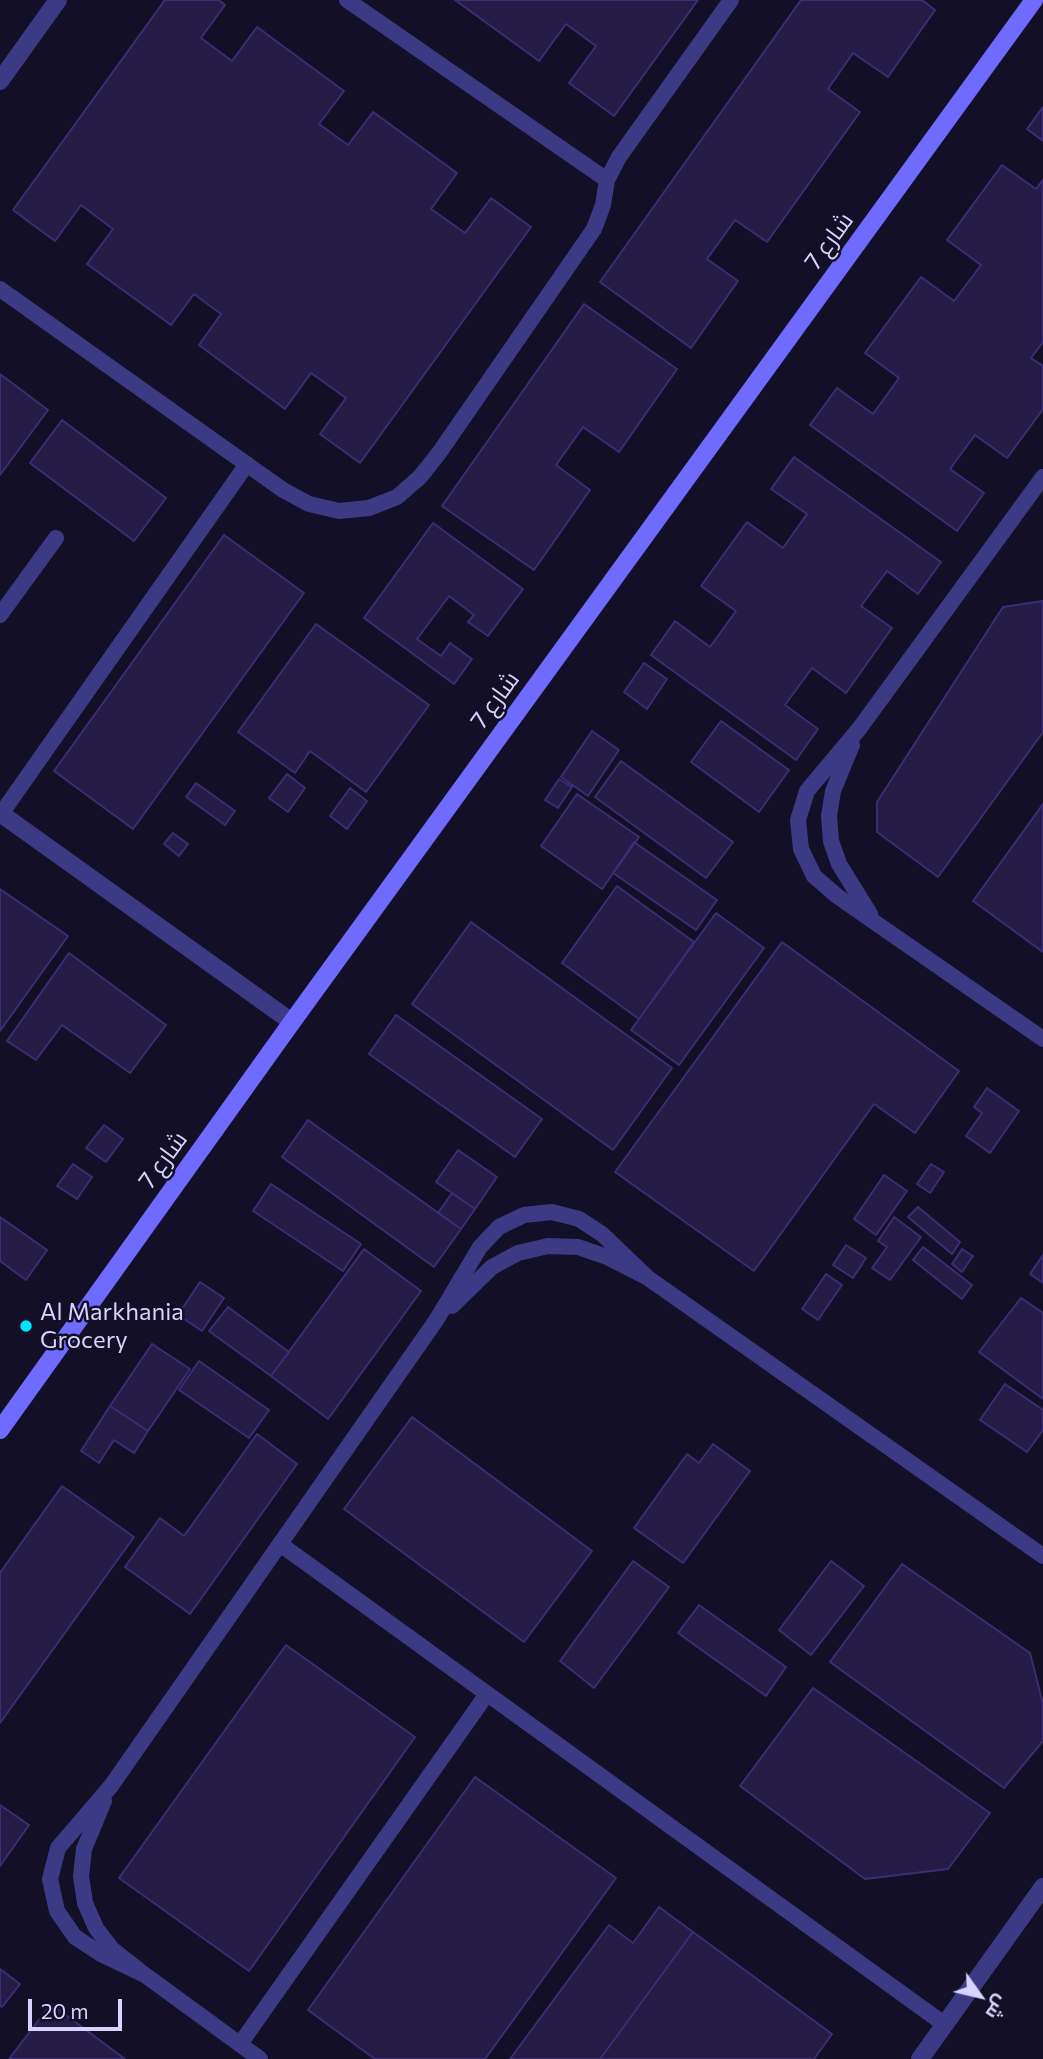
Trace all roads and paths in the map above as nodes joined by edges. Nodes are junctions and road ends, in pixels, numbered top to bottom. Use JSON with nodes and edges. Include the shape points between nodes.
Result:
{"nodes":[{"id":1,"x":58,"y":0,"type":"edge"},
{"id":2,"x":347,"y":0,"type":"edge"},
{"id":3,"x":731,"y":0,"type":"edge"},
{"id":4,"x":1034,"y":0,"type":"edge"},
{"id":5,"x":0,"y":81,"type":"edge"},
{"id":6,"x":607,"y":180,"type":"junction"},
{"id":7,"x":0,"y":289,"type":"edge"},
{"id":8,"x":247,"y":464,"type":"junction"},
{"id":9,"x":1043,"y":477,"type":"edge"},
{"id":10,"x":1038,"y":495,"type":"edge"},
{"id":11,"x":56,"y":538,"type":"dead end"},
{"id":12,"x":0,"y":615,"type":"edge"},
{"id":13,"x":859,"y":729,"type":"junction"},
{"id":14,"x":1,"y":813,"type":"edge"},
{"id":15,"x":873,"y":919,"type":"junction"},
{"id":16,"x":292,"y":1022,"type":"junction"},
{"id":17,"x":1043,"y":1039,"type":"edge"},
{"id":18,"x":648,"y":1278,"type":"junction"},
{"id":19,"x":437,"y":1319,"type":"junction"},
{"id":20,"x":0,"y":1430,"type":"edge"},
{"id":21,"x":280,"y":1544,"type":"junction"},
{"id":22,"x":1043,"y":1556,"type":"edge"},
{"id":23,"x":487,"y":1694,"type":"junction"},
{"id":24,"x":111,"y":1786,"type":"junction"},
{"id":25,"x":1043,"y":1887,"type":"edge"},
{"id":26,"x":145,"y":1975,"type":"junction"},
{"id":27,"x":944,"y":2024,"type":"junction"},
{"id":28,"x":240,"y":2044,"type":"junction"},
{"id":29,"x":260,"y":2059,"type":"edge"},
{"id":30,"x":920,"y":2059,"type":"edge"}],
"edges":[{"from":1,"to":5,"type":"street"},
{"from":2,"to":6,"type":"lane"},
{"from":3,"to":6,"type":"lane","via":[[619,156]]},
{"from":4,"to":16,"type":"street","name":"شارع 7"},
{"from":6,"to":8,"type":"lane","via":[[603,205],[581,251],[439,453],[397,497],[369,508],[339,511],[309,504]]},
{"from":7,"to":8,"type":"lane"},
{"from":8,"to":14,"type":"lane"},
{"from":9,"to":10,"type":"lane"},
{"from":10,"to":13,"type":"lane"},
{"from":11,"to":12,"type":"lane"},
{"from":13,"to":15,"type":"lane","via":[[833,791],[829,816],[839,864]]},
{"from":13,"to":15,"type":"lane","via":[[807,790],[799,830],[801,849],[814,876]]},
{"from":14,"to":16,"type":"street"},
{"from":15,"to":17,"type":"lane"},
{"from":16,"to":20,"type":"street","name":"شارع 7"},
{"from":18,"to":19,"type":"lane","via":[[579,1247],[548,1246],[518,1252],[492,1267]]},
{"from":18,"to":19,"type":"lane","via":[[602,1234],[579,1219],[552,1212],[524,1216],[499,1227],[480,1247]]},
{"from":18,"to":22,"type":"lane"},
{"from":19,"to":21,"type":"lane"},
{"from":21,"to":23,"type":"lane"},
{"from":21,"to":24,"type":"lane"},
{"from":23,"to":27,"type":"lane"},
{"from":23,"to":28,"type":"lane"},
{"from":24,"to":26,"type":"lane","via":[[84,1849],[85,1903],[112,1949]]},
{"from":24,"to":26,"type":"lane","via":[[58,1849],[50,1880],[57,1911],[75,1937]]},
{"from":25,"to":27,"type":"street"},
{"from":26,"to":28,"type":"lane"},
{"from":27,"to":30,"type":"street"},
{"from":28,"to":29,"type":"lane"}]}
